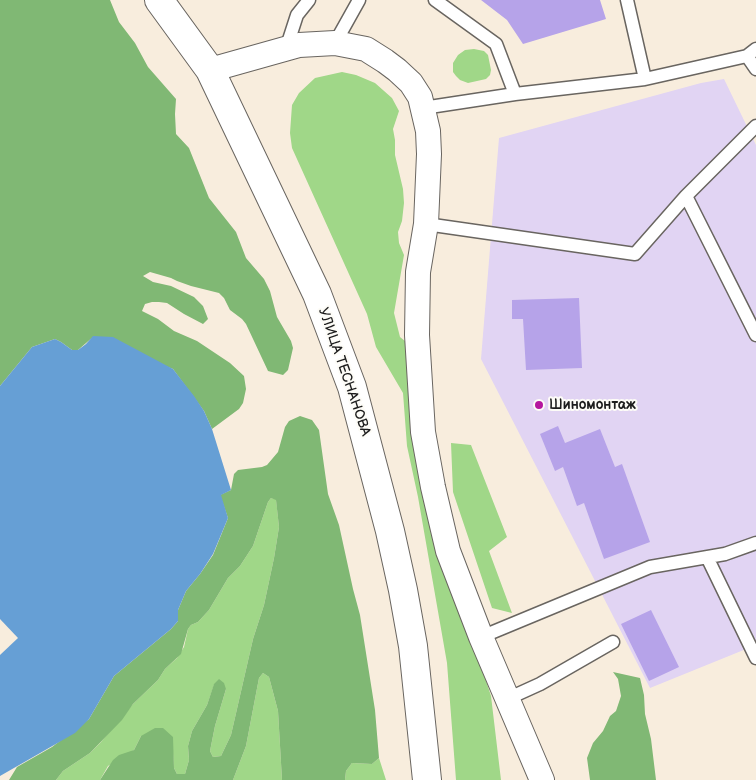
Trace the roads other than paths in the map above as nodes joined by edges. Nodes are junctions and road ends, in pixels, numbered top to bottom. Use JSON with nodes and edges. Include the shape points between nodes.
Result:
{"nodes":[{"id":1,"x":159,"y":0,"type":"edge"},
{"id":2,"x":309,"y":0,"type":"edge"},
{"id":3,"x":359,"y":0,"type":"edge"},
{"id":4,"x":435,"y":0,"type":"edge"},
{"id":5,"x":627,"y":0,"type":"edge"},
{"id":6,"x":335,"y":43,"type":"junction"},
{"id":7,"x":286,"y":49,"type":"junction"},
{"id":8,"x":752,"y":52,"type":"edge"},
{"id":9,"x":756,"y":69,"type":"edge"},
{"id":10,"x":210,"y":70,"type":"junction"},
{"id":11,"x":645,"y":79,"type":"junction"},
{"id":12,"x":515,"y":94,"type":"junction"},
{"id":13,"x":423,"y":108,"type":"junction"},
{"id":14,"x":756,"y":126,"type":"edge"},
{"id":15,"x":686,"y":196,"type":"junction"},
{"id":16,"x":426,"y":224,"type":"junction"},
{"id":17,"x":756,"y":335,"type":"edge"},
{"id":18,"x":756,"y":543,"type":"edge"},
{"id":19,"x":707,"y":557,"type":"junction"},
{"id":20,"x":481,"y":637,"type":"junction"},
{"id":21,"x":614,"y":642,"type":"dead end"},
{"id":22,"x":756,"y":658,"type":"edge"},
{"id":23,"x":508,"y":699,"type":"junction"},
{"id":24,"x":427,"y":780,"type":"edge"},
{"id":25,"x":542,"y":780,"type":"edge"}],
"edges":[{"from":1,"to":10,"type":"main road","name":"УЛИЦА ТЕСНАНОВА"},
{"from":2,"to":7,"type":"lane","via":[[297,15]]},
{"from":3,"to":6,"type":"lane"},
{"from":4,"to":12,"type":"lane","via":[[496,44]]},
{"from":5,"to":11,"type":"lane"},
{"from":6,"to":7,"type":"street"},
{"from":6,"to":13,"type":"street","via":[[366,49],[397,70],[416,90]]},
{"from":7,"to":10,"type":"street"},
{"from":8,"to":9,"type":"lane"},
{"from":8,"to":11,"type":"lane"},
{"from":10,"to":24,"type":"main road","name":"УЛИЦА ТЕСНАНОВА","via":[[317,294],[354,396],[403,590],[413,646]]},
{"from":11,"to":12,"type":"lane"},
{"from":12,"to":13,"type":"lane"},
{"from":13,"to":16,"type":"street","via":[[429,154]]},
{"from":14,"to":15,"type":"lane"},
{"from":15,"to":16,"type":"lane","via":[[635,254]]},
{"from":15,"to":17,"type":"lane"},
{"from":16,"to":20,"type":"street","via":[[418,272],[417,335],[423,432],[448,551]]},
{"from":18,"to":19,"type":"lane"},
{"from":19,"to":20,"type":"lane","via":[[650,567]]},
{"from":19,"to":22,"type":"lane"},
{"from":20,"to":23,"type":"street"},
{"from":21,"to":23,"type":"lane"},
{"from":23,"to":25,"type":"street"}]}
